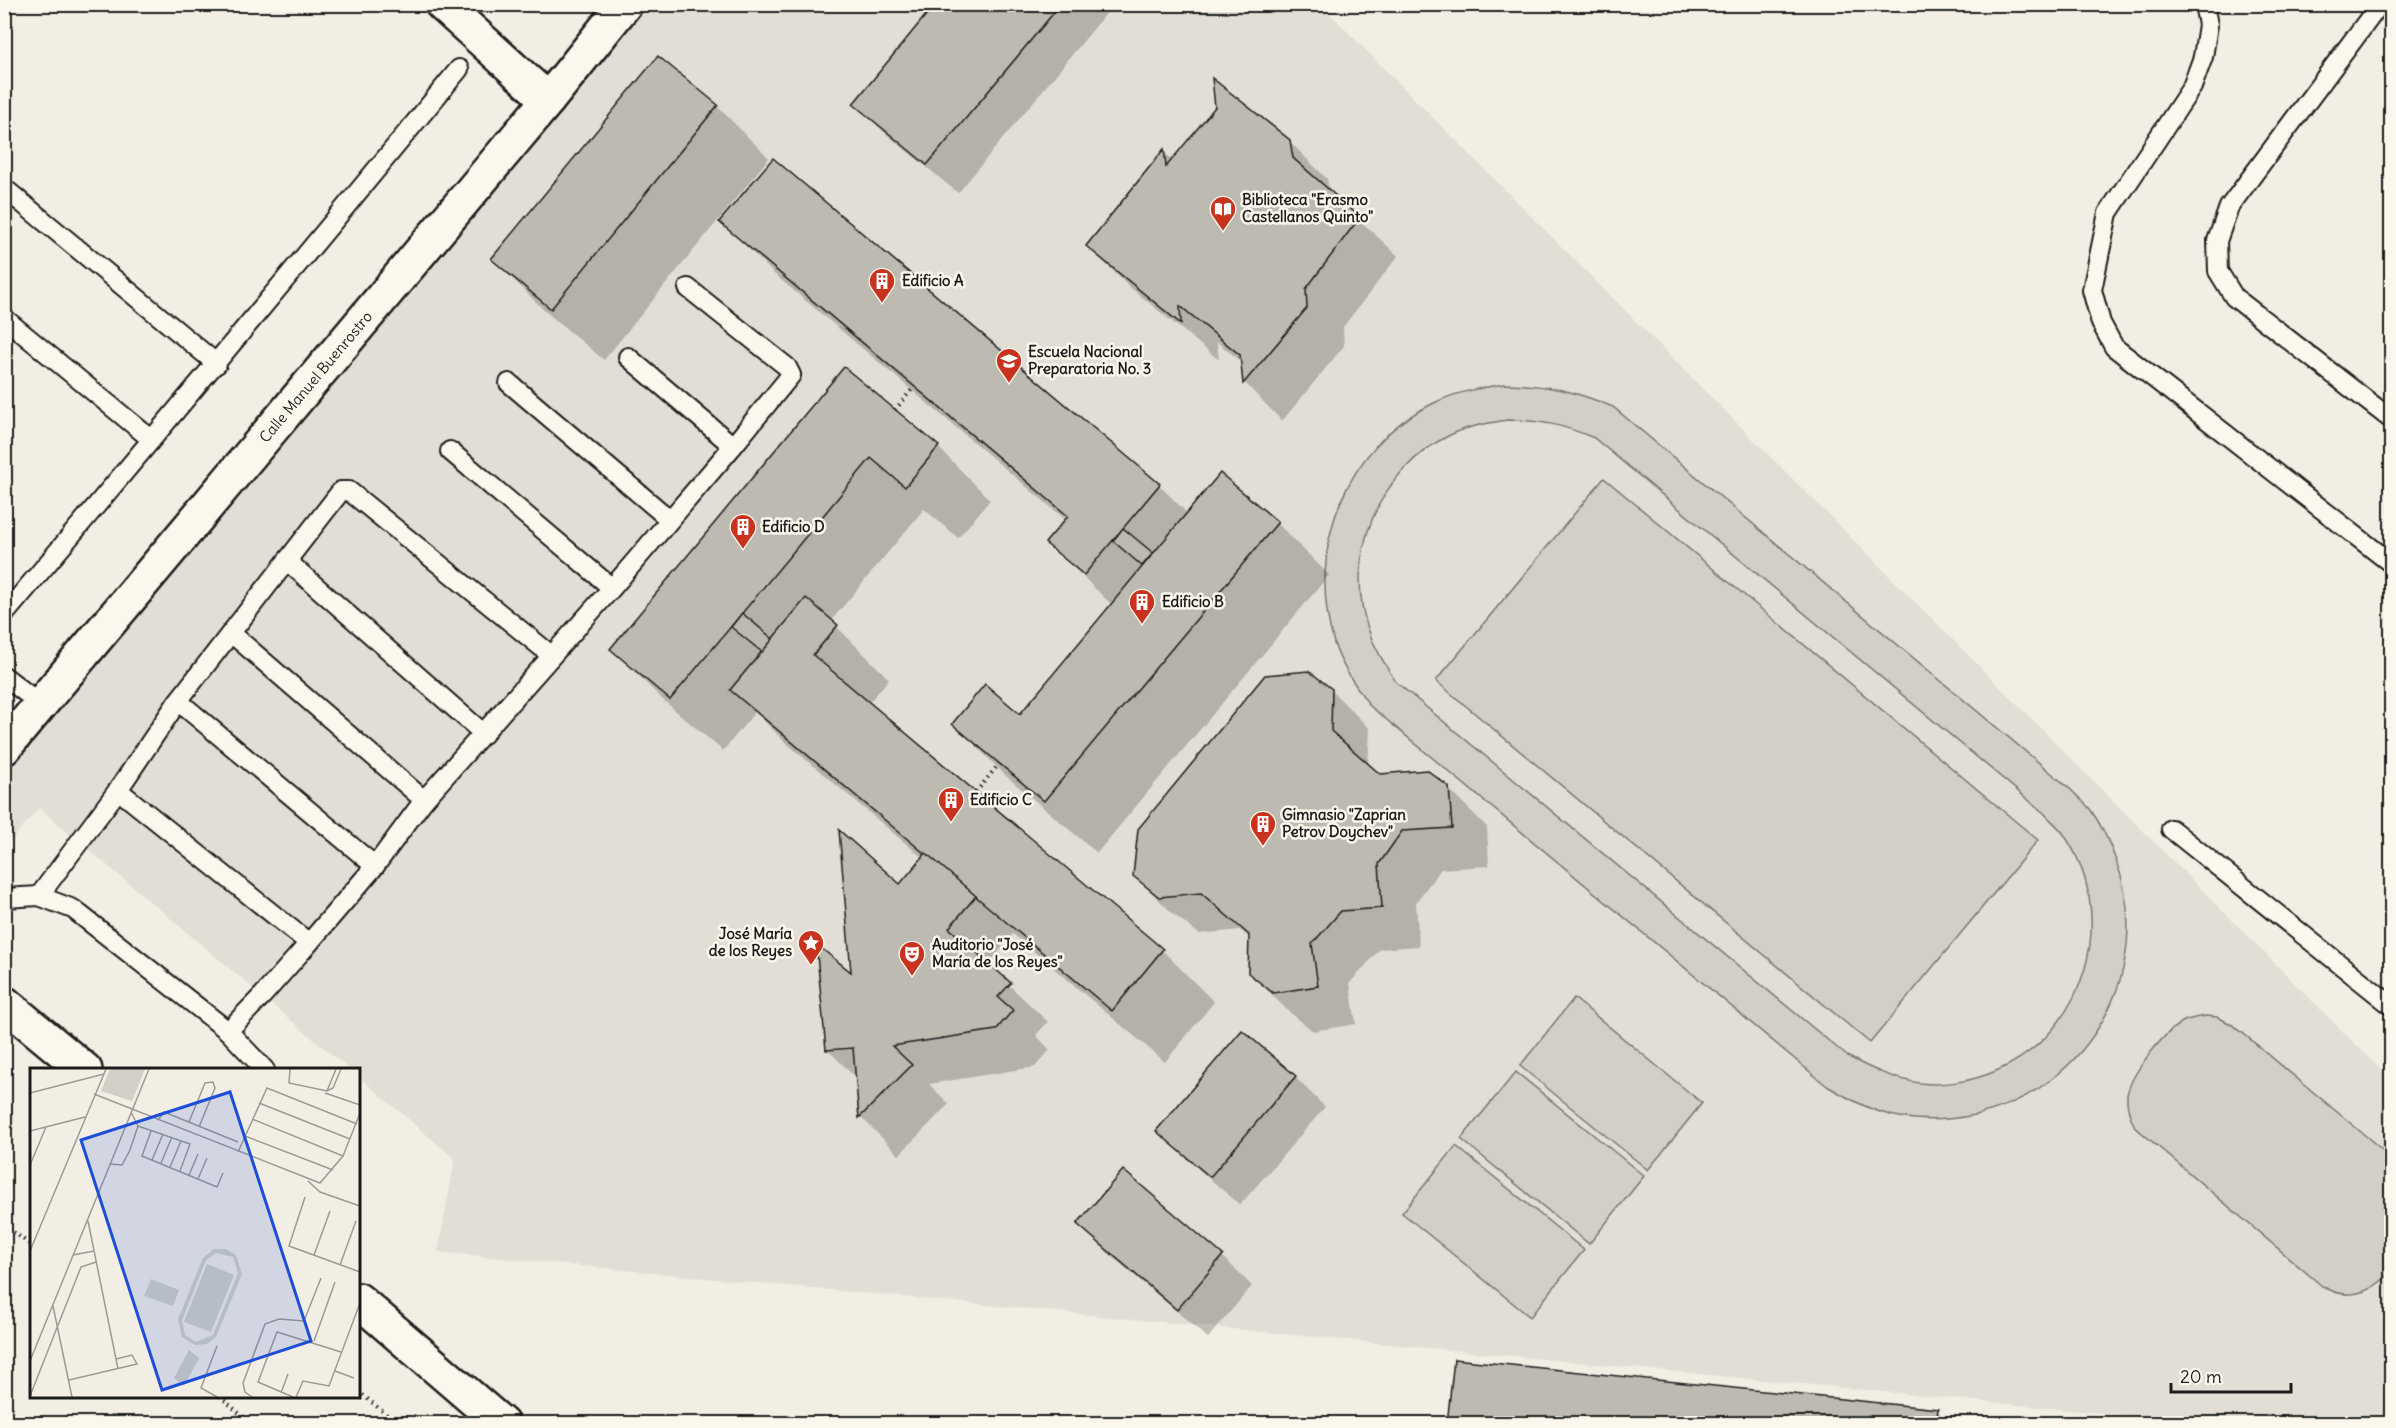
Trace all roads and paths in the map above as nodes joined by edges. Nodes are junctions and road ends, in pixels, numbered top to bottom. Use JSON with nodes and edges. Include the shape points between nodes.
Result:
{"nodes":[{"id":1,"x":442,"y":4,"type":"edge"},
{"id":2,"x":625,"y":4,"type":"edge"},
{"id":3,"x":2204,"y":4,"type":"edge"},
{"id":4,"x":2380,"y":4,"type":"edge"},
{"id":5,"x":459,"y":69,"type":"dead end"},
{"id":6,"x":548,"y":100,"type":"junction"},
{"id":7,"x":4,"y":188,"type":"edge"},
{"id":8,"x":688,"y":288,"type":"dead end"},
{"id":9,"x":4,"y":318,"type":"edge"},
{"id":10,"x":628,"y":357,"type":"dead end"},
{"id":11,"x":217,"y":364,"type":"junction"},
{"id":12,"x":509,"y":383,"type":"dead end"},
{"id":13,"x":915,"y":387,"type":"dead end"},
{"id":14,"x":895,"y":410,"type":"dead end"},
{"id":15,"x":2391,"y":420,"type":"edge"},
{"id":16,"x":151,"y":439,"type":"junction"},
{"id":17,"x":733,"y":446,"type":"junction"},
{"id":18,"x":450,"y":451,"type":"dead end"},
{"id":19,"x":669,"y":519,"type":"junction"},
{"id":20,"x":287,"y":561,"type":"junction"},
{"id":21,"x":2391,"y":564,"type":"edge"},
{"id":22,"x":612,"y":588,"type":"junction"},
{"id":23,"x":4,"y":615,"type":"edge"},
{"id":24,"x":231,"y":633,"type":"junction"},
{"id":25,"x":551,"y":655,"type":"junction"},
{"id":26,"x":4,"y":676,"type":"edge"},
{"id":27,"x":178,"y":701,"type":"junction"},
{"id":28,"x":40,"y":704,"type":"junction"},
{"id":29,"x":484,"y":734,"type":"junction"},
{"id":30,"x":4,"y":748,"type":"edge"},
{"id":31,"x":999,"y":764,"type":"dead end"},
{"id":32,"x":118,"y":790,"type":"junction"},
{"id":33,"x":976,"y":792,"type":"dead end"},
{"id":34,"x":424,"y":800,"type":"junction"},
{"id":35,"x":2171,"y":829,"type":"dead end"},
{"id":36,"x":375,"y":866,"type":"junction"},
{"id":37,"x":39,"y":896,"type":"junction"},
{"id":38,"x":4,"y":898,"type":"edge"},
{"id":39,"x":309,"y":943,"type":"junction"},
{"id":40,"x":4,"y":1003,"type":"edge"},
{"id":41,"x":2391,"y":1006,"type":"edge"},
{"id":42,"x":228,"y":1031,"type":"junction"},
{"id":43,"x":83,"y":1068,"type":"edge"},
{"id":44,"x":263,"y":1068,"type":"edge"},
{"id":45,"x":4,"y":1143,"type":"edge"},
{"id":46,"x":4,"y":1168,"type":"edge"},
{"id":47,"x":4,"y":1225,"type":"edge"},
{"id":48,"x":30,"y":1244,"type":"edge"},
{"id":49,"x":360,"y":1302,"type":"edge"},
{"id":50,"x":360,"y":1393,"type":"edge"},
{"id":51,"x":222,"y":1398,"type":"edge"},
{"id":52,"x":251,"y":1424,"type":"edge"},
{"id":53,"x":398,"y":1424,"type":"edge"},
{"id":54,"x":502,"y":1424,"type":"edge"}],
"edges":[{"from":1,"to":6,"type":"street"},
{"from":2,"to":6,"type":"street","name":"Calle Manuel Buenrostro"},
{"from":3,"to":21,"type":"lane","via":[[2208,25],[2203,57],[2192,87],[2108,213],[2092,290],[2100,322],[2114,347]]},
{"from":4,"to":15,"type":"lane","via":[[2229,207],[2217,241],[2218,271],[2234,297]]},
{"from":5,"to":11,"type":"lane"},
{"from":6,"to":28,"type":"street","name":"Calle Manuel Buenrostro"},
{"from":7,"to":11,"type":"lane"},
{"from":8,"to":17,"type":"lane","via":[[790,371]]},
{"from":9,"to":16,"type":"lane"},
{"from":10,"to":17,"type":"lane"},
{"from":11,"to":16,"type":"lane"},
{"from":12,"to":19,"type":"lane"},
{"from":13,"to":14,"type":"path"},
{"from":16,"to":23,"type":"lane"},
{"from":17,"to":19,"type":"lane"},
{"from":18,"to":22,"type":"lane"},
{"from":19,"to":22,"type":"lane"},
{"from":20,"to":24,"type":"lane"},
{"from":20,"to":25,"type":"lane","via":[[341,491],[348,491]]},
{"from":20,"to":29,"type":"lane"},
{"from":22,"to":25,"type":"lane"},
{"from":24,"to":27,"type":"lane"},
{"from":24,"to":34,"type":"lane"},
{"from":25,"to":29,"type":"lane"},
{"from":26,"to":28,"type":"lane"},
{"from":27,"to":32,"type":"lane"},
{"from":27,"to":36,"type":"lane"},
{"from":28,"to":30,"type":"street","name":"Calle Manuel Buenrostro"},
{"from":29,"to":34,"type":"lane"},
{"from":31,"to":33,"type":"path"},
{"from":32,"to":37,"type":"lane"},
{"from":32,"to":39,"type":"lane"},
{"from":34,"to":36,"type":"lane"},
{"from":35,"to":41,"type":"lane"},
{"from":36,"to":39,"type":"lane"},
{"from":37,"to":38,"type":"lane"},
{"from":37,"to":42,"type":"lane","via":[[73,909]]},
{"from":39,"to":42,"type":"lane"},
{"from":40,"to":43,"type":"street"},
{"from":42,"to":44,"type":"lane"},
{"from":45,"to":46,"type":"path","via":[[8,1163]]},
{"from":47,"to":48,"type":"path"},
{"from":49,"to":54,"type":"street"},
{"from":50,"to":53,"type":"path"},
{"from":51,"to":52,"type":"path"}]}
